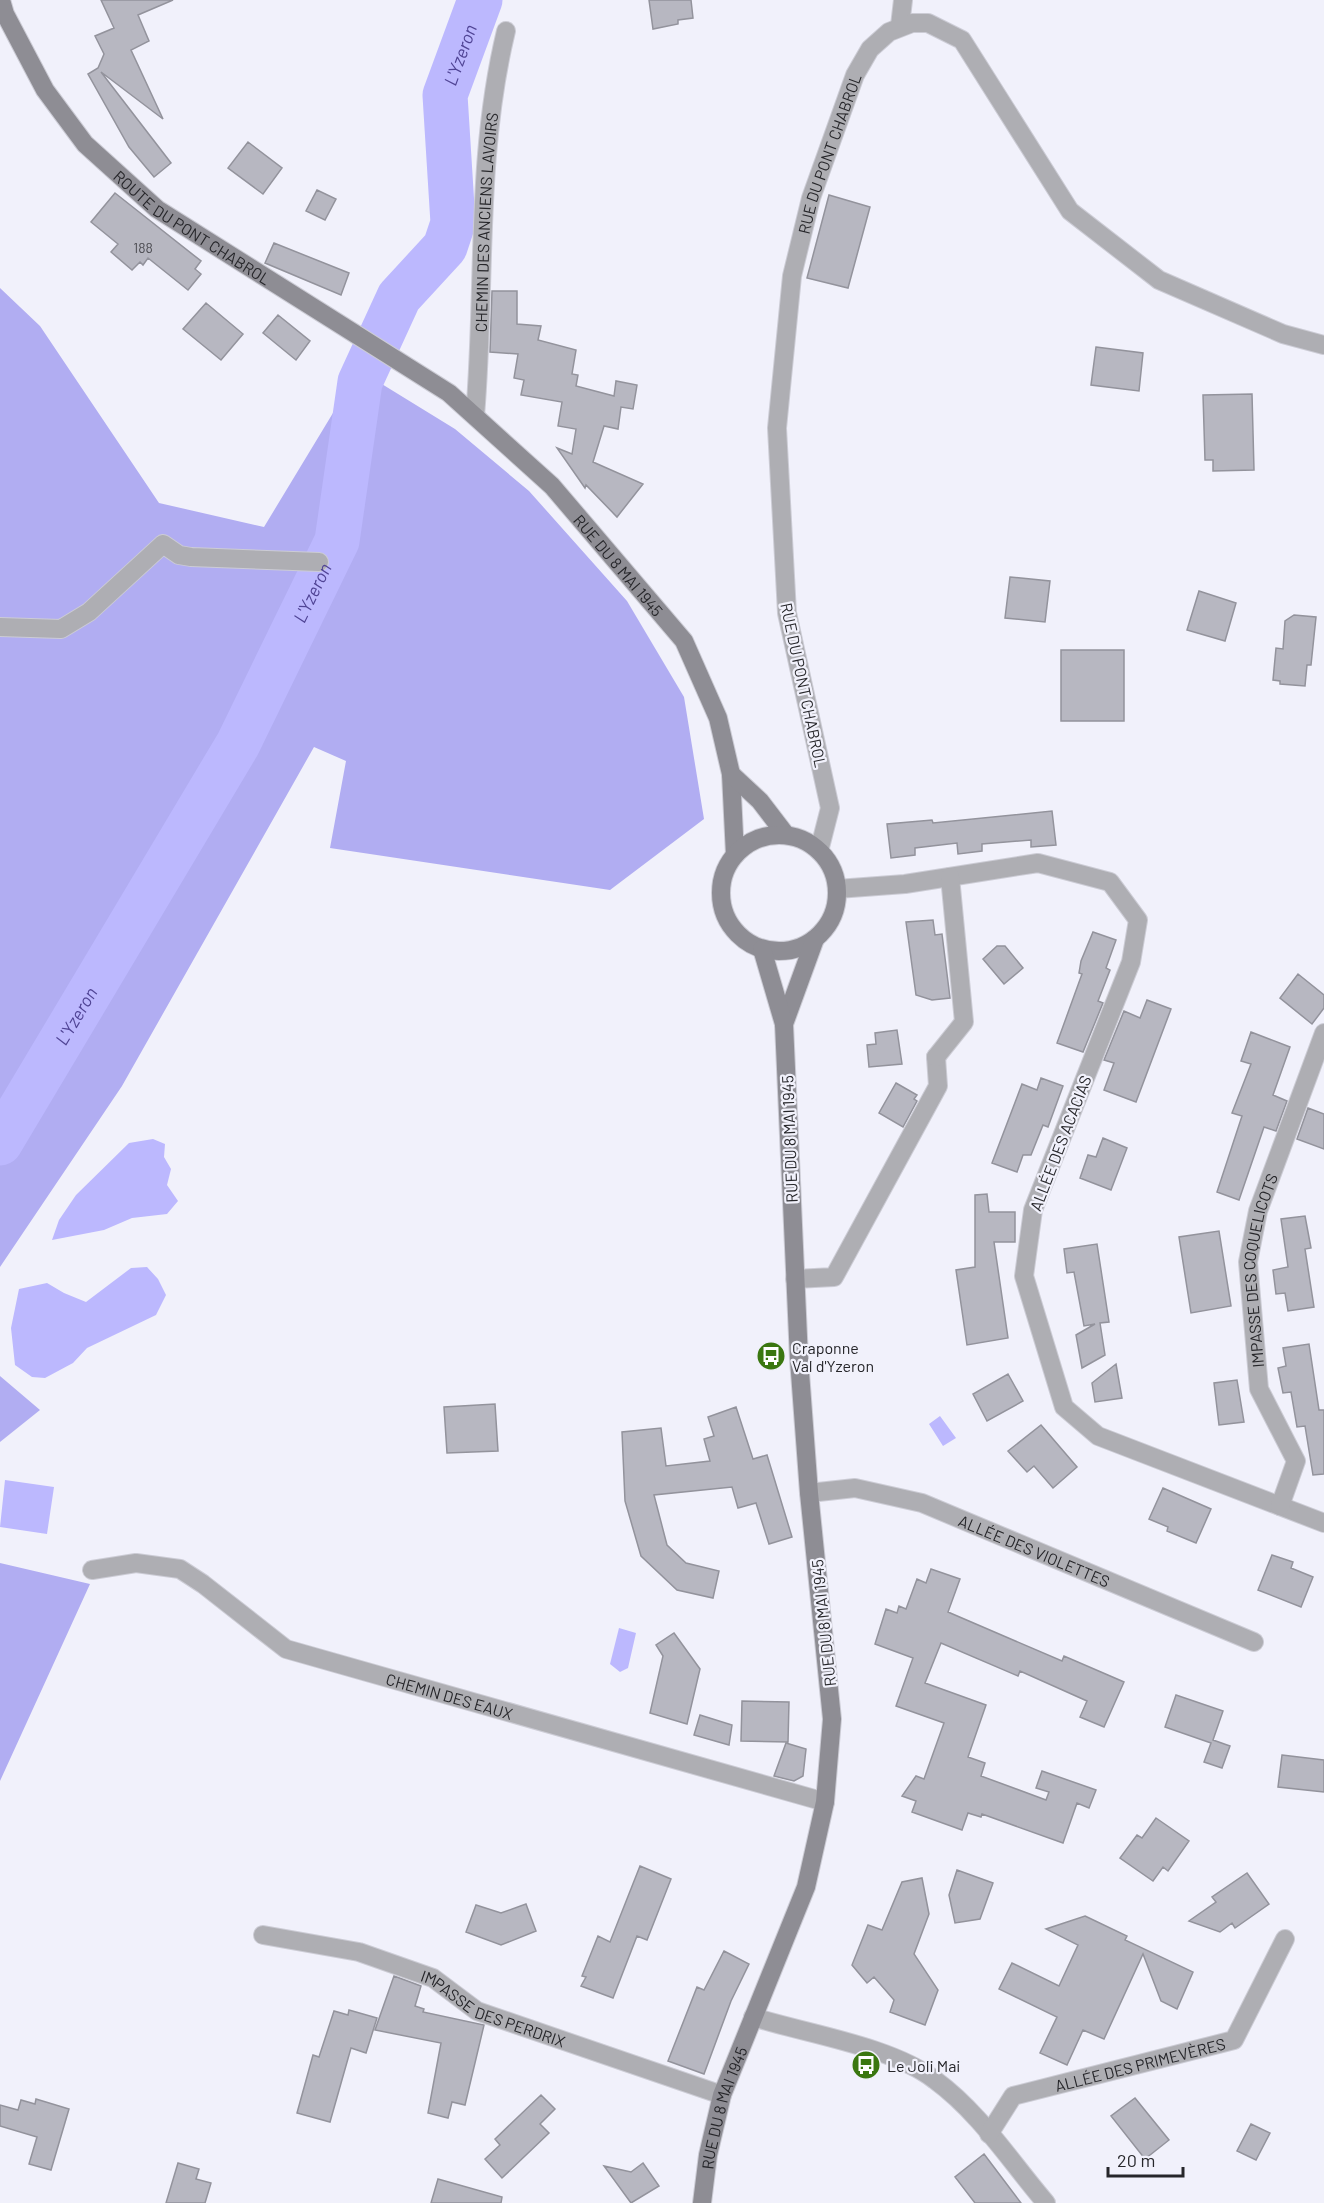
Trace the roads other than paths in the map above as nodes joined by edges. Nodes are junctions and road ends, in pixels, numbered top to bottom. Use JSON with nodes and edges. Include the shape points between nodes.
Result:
{"nodes":[{"id":1,"x":1,"y":0,"type":"edge"},
{"id":2,"x":903,"y":0,"type":"edge"},
{"id":3,"x":900,"y":26,"type":"junction"},
{"id":4,"x":506,"y":31,"type":"dead end"},
{"id":5,"x":1324,"y":345,"type":"edge"},
{"id":6,"x":449,"y":393,"type":"joint"},
{"id":7,"x":475,"y":416,"type":"junction"},
{"id":8,"x":319,"y":562,"type":"dead end"},
{"id":9,"x":0,"y":627,"type":"edge"},
{"id":10,"x":731,"y":774,"type":"junction"},
{"id":11,"x":786,"y":835,"type":"junction"},
{"id":12,"x":819,"y":851,"type":"junction"},
{"id":13,"x":735,"y":855,"type":"junction"},
{"id":14,"x":950,"y":877,"type":"junction"},
{"id":15,"x":837,"y":889,"type":"junction"},
{"id":16,"x":815,"y":939,"type":"junction"},
{"id":17,"x":762,"y":949,"type":"junction"},
{"id":18,"x":784,"y":1024,"type":"junction"},
{"id":19,"x":1324,"y":1033,"type":"edge"},
{"id":20,"x":795,"y":1279,"type":"junction"},
{"id":21,"x":809,"y":1493,"type":"junction"},
{"id":22,"x":1280,"y":1506,"type":"junction"},
{"id":23,"x":1324,"y":1523,"type":"edge"},
{"id":24,"x":92,"y":1570,"type":"dead end"},
{"id":25,"x":1254,"y":1642,"type":"dead end"},
{"id":26,"x":825,"y":1802,"type":"junction"},
{"id":27,"x":263,"y":1935,"type":"dead end"},
{"id":28,"x":1286,"y":1939,"type":"dead end"},
{"id":29,"x":753,"y":2016,"type":"junction"},
{"id":30,"x":722,"y":2095,"type":"junction"},
{"id":31,"x":990,"y":2134,"type":"junction"},
{"id":32,"x":702,"y":2203,"type":"edge"},
{"id":33,"x":1046,"y":2203,"type":"edge"}],
"edges":[{"from":1,"to":6,"type":"main road","name":"ROUTE DU PONT CHABROL","via":[[45,90],[85,144],[157,209]]},
{"from":2,"to":3,"type":"street"},
{"from":3,"to":5,"type":"street","via":[[928,22],[963,40],[1070,211],[1159,280],[1283,334]]},
{"from":3,"to":12,"type":"street","name":"RUE DU PONT CHABROL","via":[[870,49],[855,75],[811,198],[792,276],[777,428],[787,613],[830,808]]},
{"from":4,"to":7,"type":"street","name":"CHEMIN DES ANCIENS LAVOIRS","via":[[490,111],[483,188]]},
{"from":6,"to":7,"type":"main road","name":"RUE DU 8 MAI 1945"},
{"from":7,"to":10,"type":"main road","name":"RUE DU 8 MAI 1945","via":[[552,486],[684,641],[718,718]]},
{"from":8,"to":9,"type":"street","via":[[191,557],[179,555],[163,544],[89,612],[61,629]]},
{"from":10,"to":11,"type":"main road","via":[[760,801]]},
{"from":10,"to":13,"type":"main road","name":"RUE DU 8 MAI 1945"},
{"from":11,"to":12,"type":"main road"},
{"from":11,"to":13,"type":"main road","via":[[767,836]]},
{"from":12,"to":15,"type":"main road","via":[[831,869]]},
{"from":13,"to":17,"type":"main road","via":[[723,881],[723,910],[745,941]]},
{"from":14,"to":15,"type":"street","name":"ALLÉE DES ACACIAS"},
{"from":14,"to":20,"type":"street","via":[[964,1022],[936,1057],[938,1086],[834,1277]]},
{"from":14,"to":22,"type":"street","name":"ALLÉE DES ACACIAS","via":[[1038,863],[1110,882],[1138,920],[1131,962],[1033,1210],[1024,1276],[1064,1407],[1098,1436]]},
{"from":15,"to":16,"type":"main road","via":[[828,926]]},
{"from":16,"to":17,"type":"main road","via":[[781,952]]},
{"from":16,"to":18,"type":"main road","name":"RUE DU 8 MAI 1945"},
{"from":17,"to":18,"type":"main road","name":"RUE DU 8 MAI 1945"},
{"from":18,"to":20,"type":"main road","name":"RUE DU 8 MAI 1945"},
{"from":19,"to":22,"type":"street","name":"IMPASSE DES COQUELICOTS","via":[[1258,1211],[1248,1262],[1259,1389],[1296,1461]]},
{"from":20,"to":21,"type":"main road","name":"RUE DU 8 MAI 1945"},
{"from":21,"to":25,"type":"street","name":"ALLÉE DES VIOLETTES","via":[[855,1488],[922,1503]]},
{"from":21,"to":26,"type":"main road","name":"RUE DU 8 MAI 1945","via":[[832,1719]]},
{"from":22,"to":23,"type":"street","name":"ALLÉE DES ACACIAS"},
{"from":24,"to":26,"type":"street","name":"CHEMIN DES EAUX","via":[[136,1563],[180,1569],[286,1649]]},
{"from":26,"to":29,"type":"main road","name":"RUE DU 8 MAI 1945","via":[[806,1887]]},
{"from":27,"to":30,"type":"street","name":"IMPASSE DES PERDRIX","via":[[359,1952],[433,1978],[477,2011]]},
{"from":28,"to":31,"type":"street","name":"ALLÉE DES PRIMEVÈRES","via":[[1234,2040],[1013,2096]]},
{"from":29,"to":30,"type":"main road","name":"RUE DU 8 MAI 1945"},
{"from":29,"to":31,"type":"street","via":[[911,2066],[934,2079],[970,2109]]},
{"from":30,"to":32,"type":"main road","name":"RUE DU 8 MAI 1945"},
{"from":31,"to":33,"type":"street"}]}
